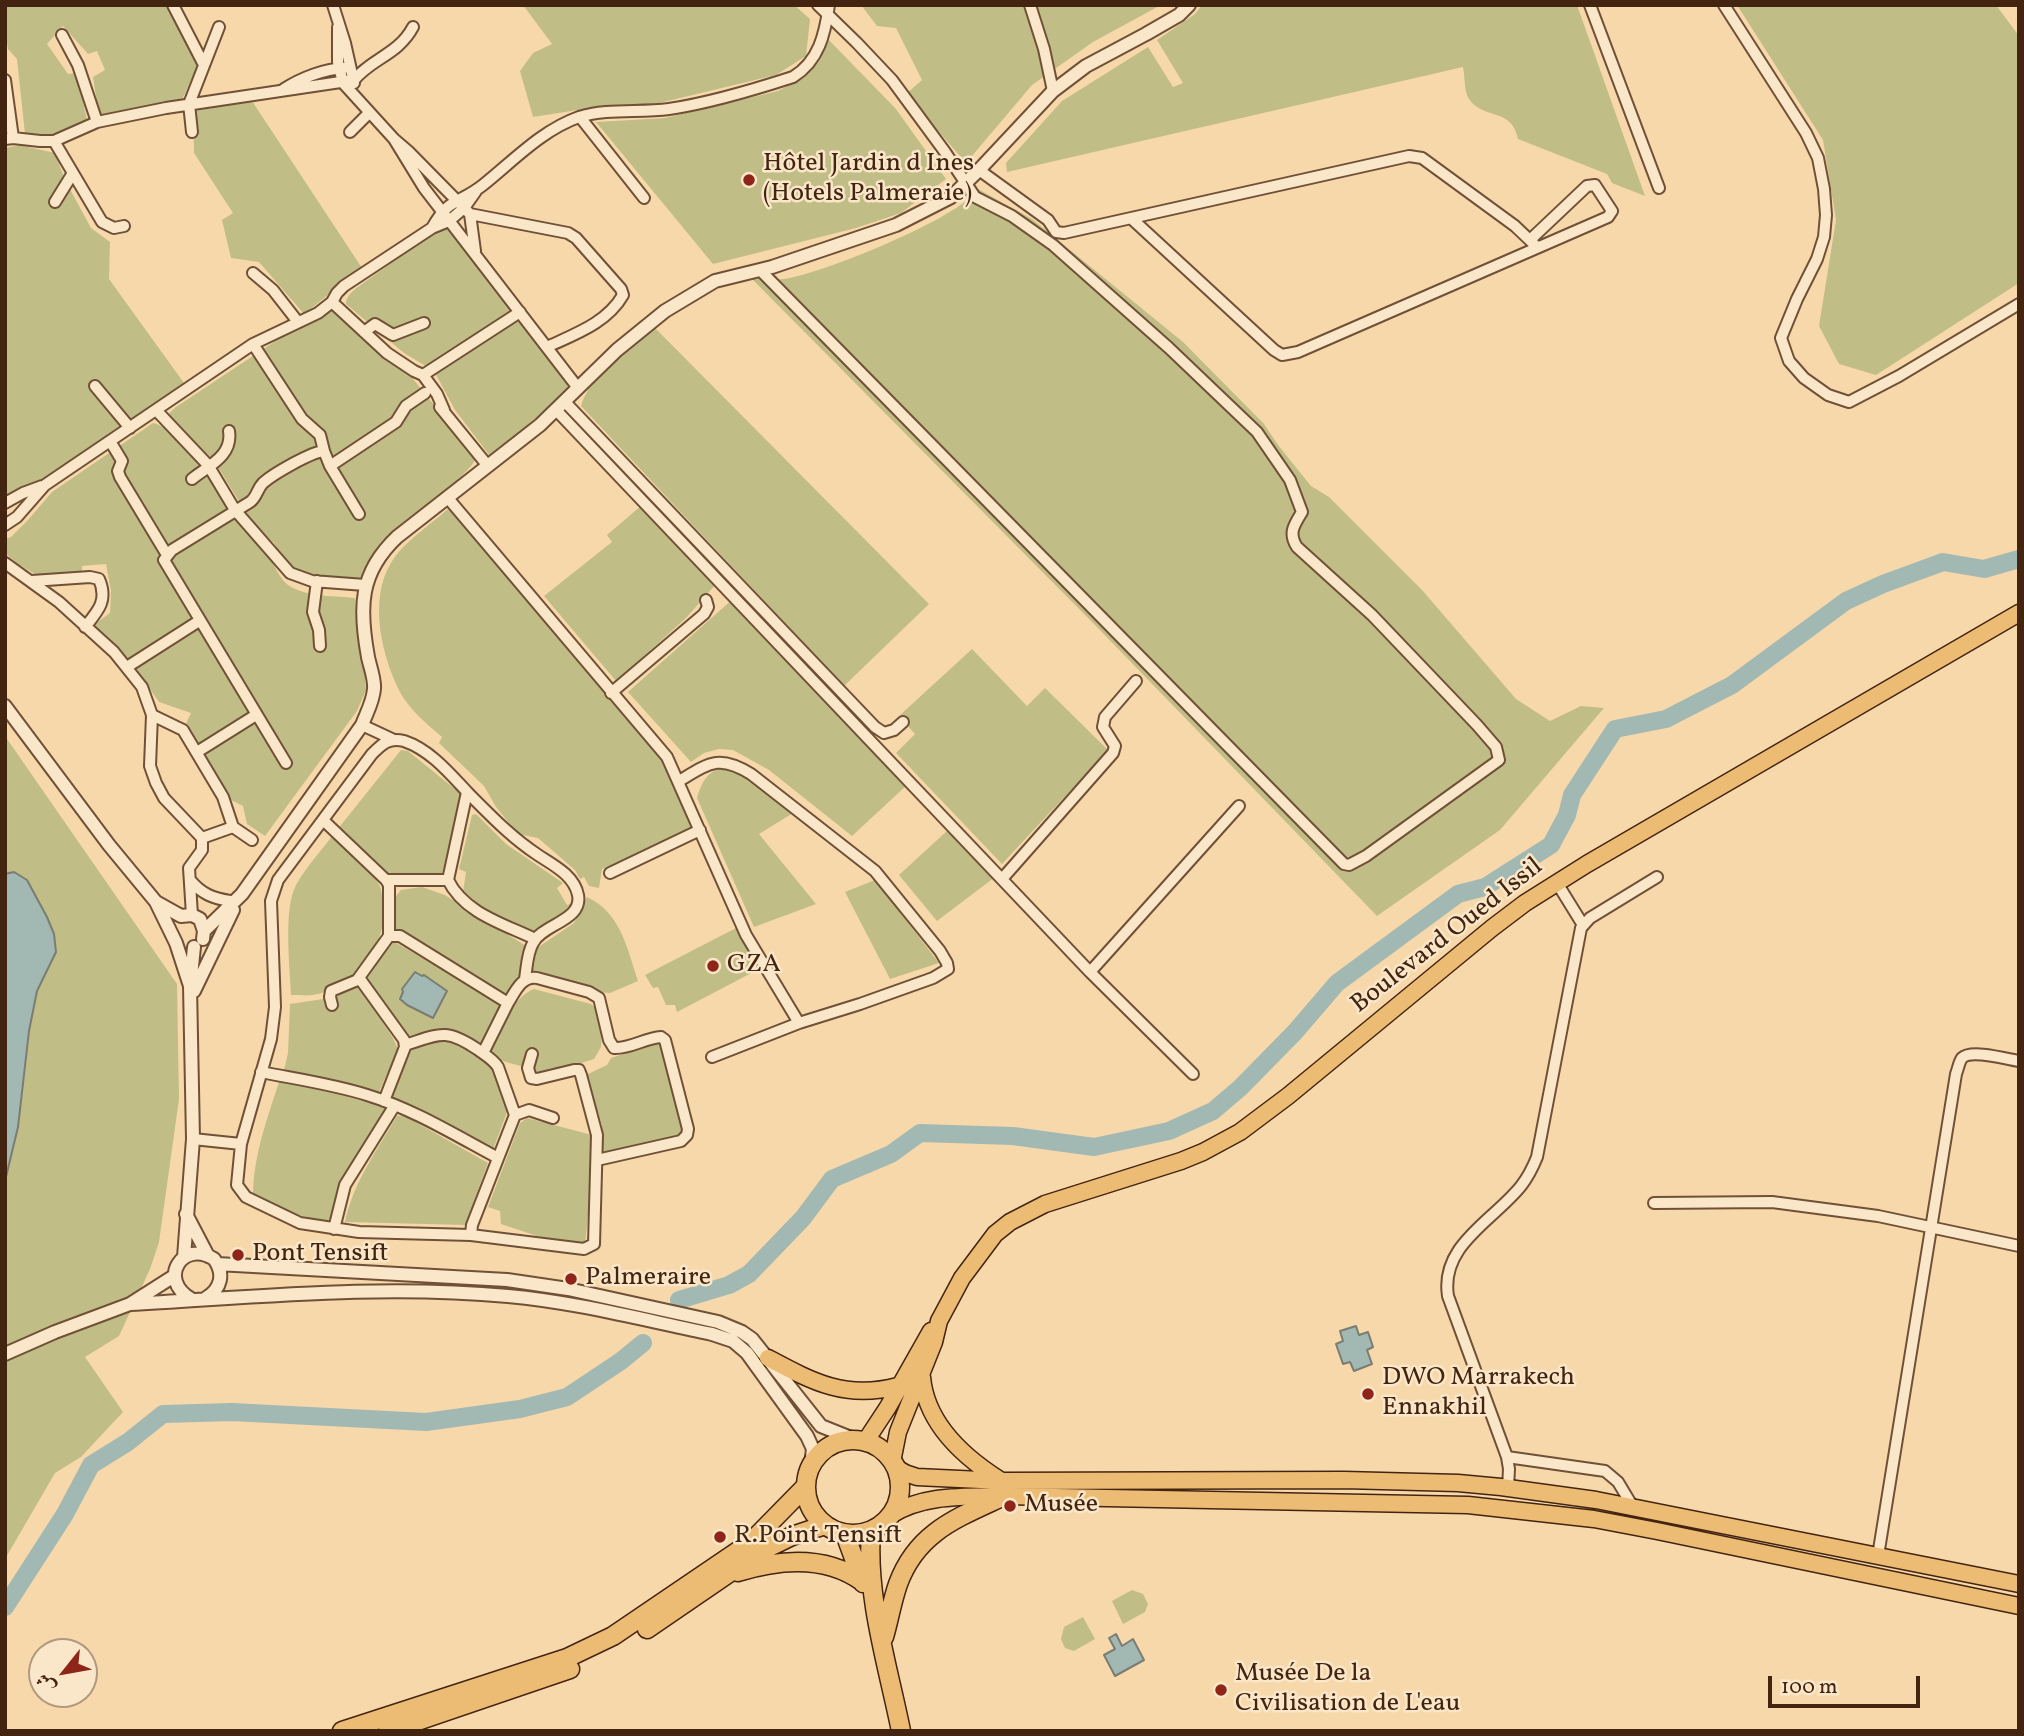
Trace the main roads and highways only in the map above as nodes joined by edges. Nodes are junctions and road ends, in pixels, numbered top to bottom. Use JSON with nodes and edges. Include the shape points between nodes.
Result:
{"nodes":[{"id":1,"x":2019,"y":613,"type":"edge"},
{"id":2,"x":939,"y":1321,"type":"junction"},
{"id":3,"x":768,"y":1358,"type":"road end"},
{"id":4,"x":921,"y":1374,"type":"junction"},
{"id":5,"x":898,"y":1386,"type":"junction"},
{"id":6,"x":860,"y":1441,"type":"junction"},
{"id":7,"x":894,"y":1465,"type":"junction"},
{"id":8,"x":805,"y":1487,"type":"junction"},
{"id":9,"x":1003,"y":1489,"type":"junction"},
{"id":10,"x":891,"y":1516,"type":"junction"},
{"id":11,"x":825,"y":1525,"type":"junction"},
{"id":12,"x":871,"y":1531,"type":"junction"},
{"id":13,"x":845,"y":1534,"type":"junction"},
{"id":14,"x":725,"y":1577,"type":"junction"},
{"id":15,"x":863,"y":1582,"type":"junction"},
{"id":16,"x":2019,"y":1584,"type":"edge"},
{"id":17,"x":874,"y":1600,"type":"junction"},
{"id":18,"x":2019,"y":1606,"type":"edge"},
{"id":19,"x":883,"y":1641,"type":"junction"},
{"id":20,"x":342,"y":1731,"type":"edge"},
{"id":21,"x":388,"y":1731,"type":"edge"},
{"id":22,"x":901,"y":1731,"type":"edge"}],
"edges":[{"from":1,"to":2,"type":"main road","name":"Boulevard Oued Issil","via":[[1557,883],[1492,928],[1240,1132],[1181,1161],[1064,1196],[1010,1222],[978,1254]]},
{"from":2,"to":4,"type":"main road","name":"Boulevard Oued Issil"},
{"from":2,"to":5,"type":"main road","name":"Boulevard Oued Issil"},
{"from":3,"to":5,"type":"main road","via":[[844,1391],[877,1392]]},
{"from":4,"to":7,"type":"main road","name":"Boulevard Oued Issil","via":[[898,1432]]},
{"from":4,"to":9,"type":"main road","via":[[923,1391],[940,1427]]},
{"from":5,"to":6,"type":"main road","name":"Boulevard Oued Issil"},
{"from":6,"to":7,"type":"highway","via":[[883,1451]]},
{"from":6,"to":8,"type":"highway","via":[[826,1448],[811,1465]]},
{"from":7,"to":9,"type":"main road","via":[[917,1477]]},
{"from":7,"to":10,"type":"highway","via":[[900,1492]]},
{"from":8,"to":11,"type":"highway","via":[[810,1508]]},
{"from":8,"to":20,"type":"highway","via":[[750,1543],[613,1636],[567,1658]]},
{"from":9,"to":10,"type":"main road","via":[[939,1498],[902,1508]]},
{"from":9,"to":16,"type":"main road","via":[[1343,1480],[1458,1483],[1633,1507]]},
{"from":9,"to":18,"type":"main road","via":[[1468,1505],[1657,1531]]},
{"from":9,"to":19,"type":"highway","via":[[942,1527],[911,1555]]},
{"from":10,"to":12,"type":"highway"},
{"from":11,"to":13,"type":"highway"},
{"from":11,"to":14,"type":"highway","via":[[778,1542]]},
{"from":12,"to":13,"type":"highway"},
{"from":12,"to":17,"type":"highway"},
{"from":13,"to":15,"type":"highway"},
{"from":14,"to":15,"type":"highway","via":[[772,1564],[807,1561],[839,1568]]},
{"from":14,"to":21,"type":"highway","via":[[639,1634],[593,1658]]},
{"from":15,"to":17,"type":"highway"},
{"from":17,"to":19,"type":"highway"},
{"from":19,"to":22,"type":"highway"}]}
